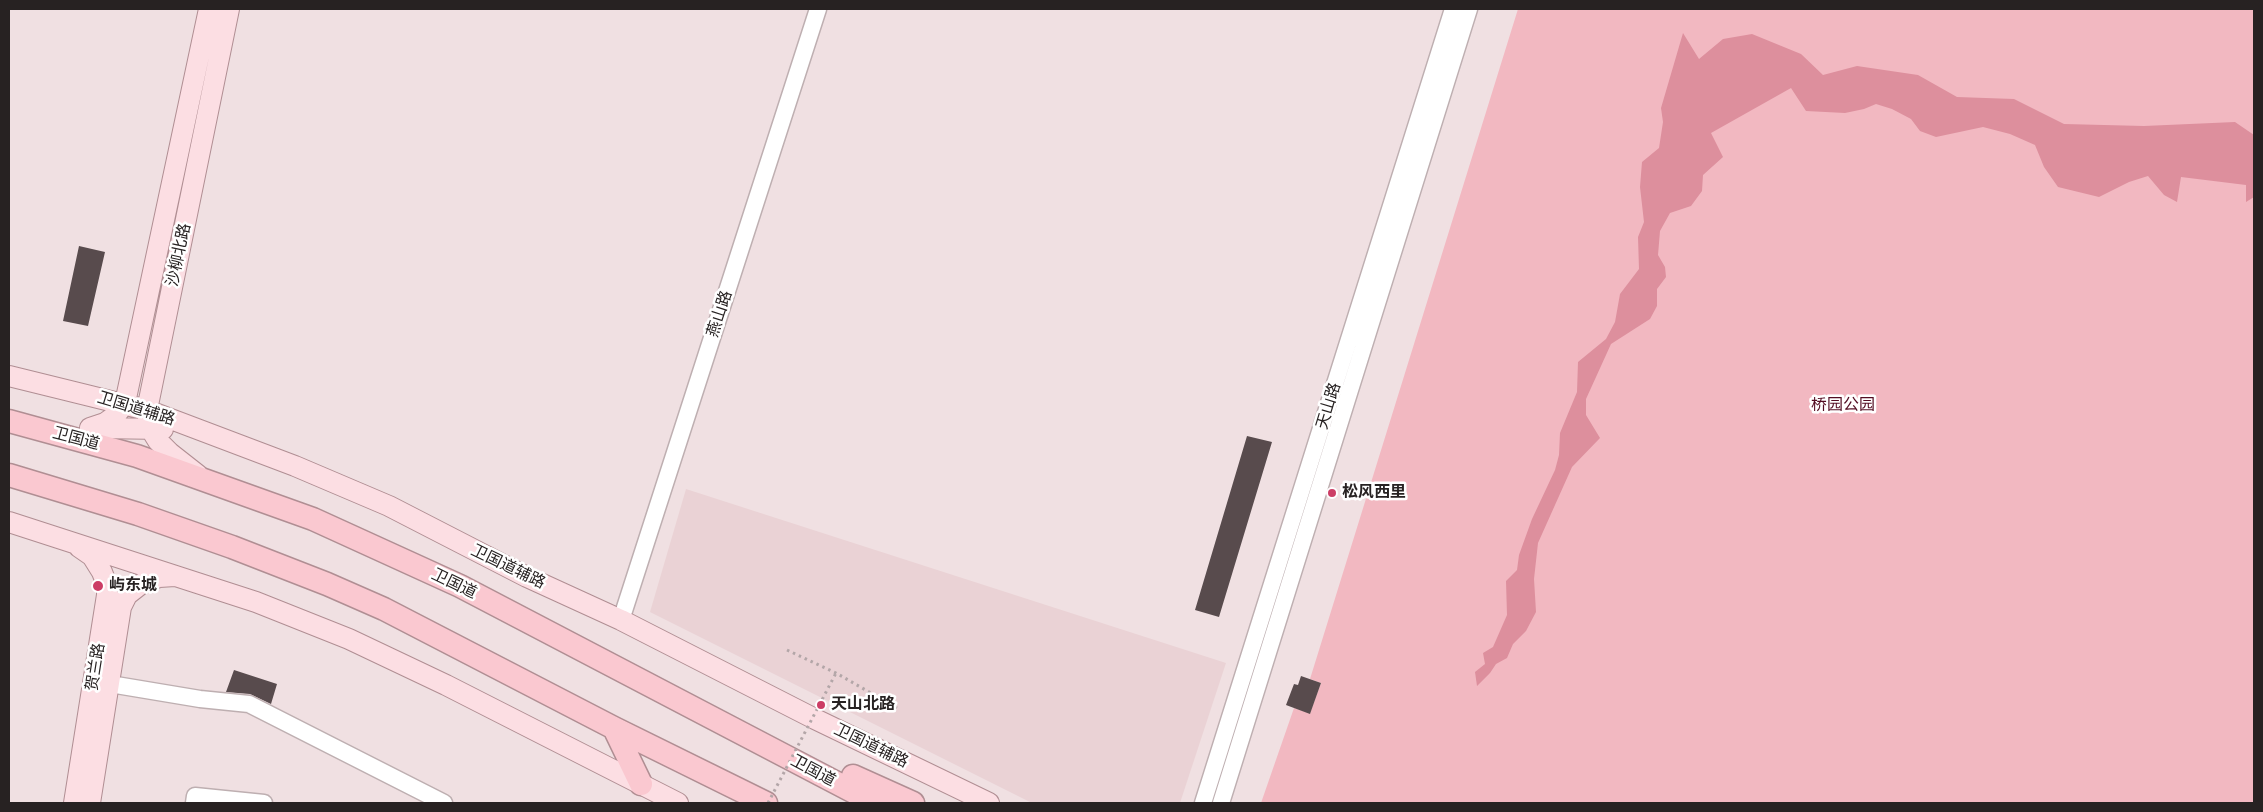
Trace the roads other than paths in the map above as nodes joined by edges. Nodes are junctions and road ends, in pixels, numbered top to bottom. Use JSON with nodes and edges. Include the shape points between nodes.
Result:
{"nodes":[{"id":1,"x":209,"y":9,"type":"edge"},
{"id":2,"x":229,"y":9,"type":"edge"},
{"id":3,"x":818,"y":9,"type":"edge"},
{"id":4,"x":1453,"y":9,"type":"edge"},
{"id":5,"x":1468,"y":9,"type":"edge"},
{"id":6,"x":9,"y":376,"type":"edge"},
{"id":7,"x":126,"y":403,"type":"junction"},
{"id":8,"x":149,"y":419,"type":"junction"},
{"id":9,"x":9,"y":421,"type":"edge"},
{"id":10,"x":35,"y":428,"type":"junction"},
{"id":11,"x":90,"y":428,"type":"junction"},
{"id":12,"x":9,"y":474,"type":"edge"},
{"id":13,"x":204,"y":479,"type":"junction"},
{"id":14,"x":9,"y":522,"type":"edge"},
{"id":15,"x":73,"y":543,"type":"junction"},
{"id":16,"x":181,"y":576,"type":"junction"},
{"id":17,"x":621,"y":620,"type":"junction"},
{"id":18,"x":101,"y":682,"type":"junction"},
{"id":19,"x":645,"y":683,"type":"junction"},
{"id":20,"x":614,"y":728,"type":"junction"},
{"id":21,"x":641,"y":784,"type":"junction"},
{"id":22,"x":74,"y":803,"type":"edge"},
{"id":23,"x":90,"y":803,"type":"edge"},
{"id":24,"x":194,"y":803,"type":"edge"},
{"id":25,"x":264,"y":803,"type":"edge"},
{"id":26,"x":444,"y":803,"type":"edge"},
{"id":27,"x":678,"y":803,"type":"edge"},
{"id":28,"x":746,"y":803,"type":"edge"},
{"id":29,"x":767,"y":803,"type":"edge"},
{"id":30,"x":875,"y":803,"type":"edge"},
{"id":31,"x":913,"y":803,"type":"edge"},
{"id":32,"x":990,"y":803,"type":"edge"},
{"id":33,"x":1203,"y":803,"type":"edge"},
{"id":34,"x":1221,"y":803,"type":"edge"}],
"edges":[{"from":1,"to":7,"type":"main road","name":"沙柳北路"},
{"from":2,"to":8,"type":"main road","name":"沙柳北路"},
{"from":3,"to":17,"type":"street","name":"燕山路"},
{"from":4,"to":33,"type":"street","name":"天山路"},
{"from":5,"to":34,"type":"street","name":"天山路"},
{"from":6,"to":7,"type":"main road","name":"卫国道辅路"},
{"from":7,"to":8,"type":"main road","name":"卫国道辅路"},
{"from":7,"to":11,"type":"main road","via":[[115,416]]},
{"from":8,"to":11,"type":"main road"},
{"from":8,"to":13,"type":"main road","via":[[158,441]]},
{"from":8,"to":17,"type":"main road","name":"卫国道辅路","via":[[209,434],[389,506],[527,577]]},
{"from":9,"to":10,"type":"highway","name":"卫国道"},
{"from":10,"to":11,"type":"main road"},
{"from":10,"to":13,"type":"highway","name":"卫国道","via":[[137,456]]},
{"from":12,"to":20,"type":"highway","via":[[138,514],[327,584],[451,642]]},
{"from":13,"to":19,"type":"highway","name":"卫国道","via":[[314,519],[460,586]]},
{"from":14,"to":15,"type":"main road"},
{"from":15,"to":16,"type":"main road"},
{"from":15,"to":18,"type":"main road","name":"贺兰路","via":[[92,556],[107,586]]},
{"from":16,"to":18,"type":"main road","name":"贺兰路","via":[[149,580],[127,595]]},
{"from":16,"to":21,"type":"main road","via":[[349,639],[446,684]]},
{"from":17,"to":32,"type":"main road","name":"卫国道辅路"},
{"from":18,"to":22,"type":"main road","name":"贺兰路"},
{"from":18,"to":23,"type":"main road","name":"贺兰路"},
{"from":18,"to":26,"type":"street","via":[[249,704]]},
{"from":19,"to":30,"type":"highway","name":"卫国道"},
{"from":19,"to":31,"type":"highway"},
{"from":20,"to":21,"type":"highway"},
{"from":20,"to":28,"type":"highway"},
{"from":20,"to":29,"type":"highway"},
{"from":21,"to":27,"type":"main road"},
{"from":24,"to":25,"type":"street","via":[[195,796]]}]}
